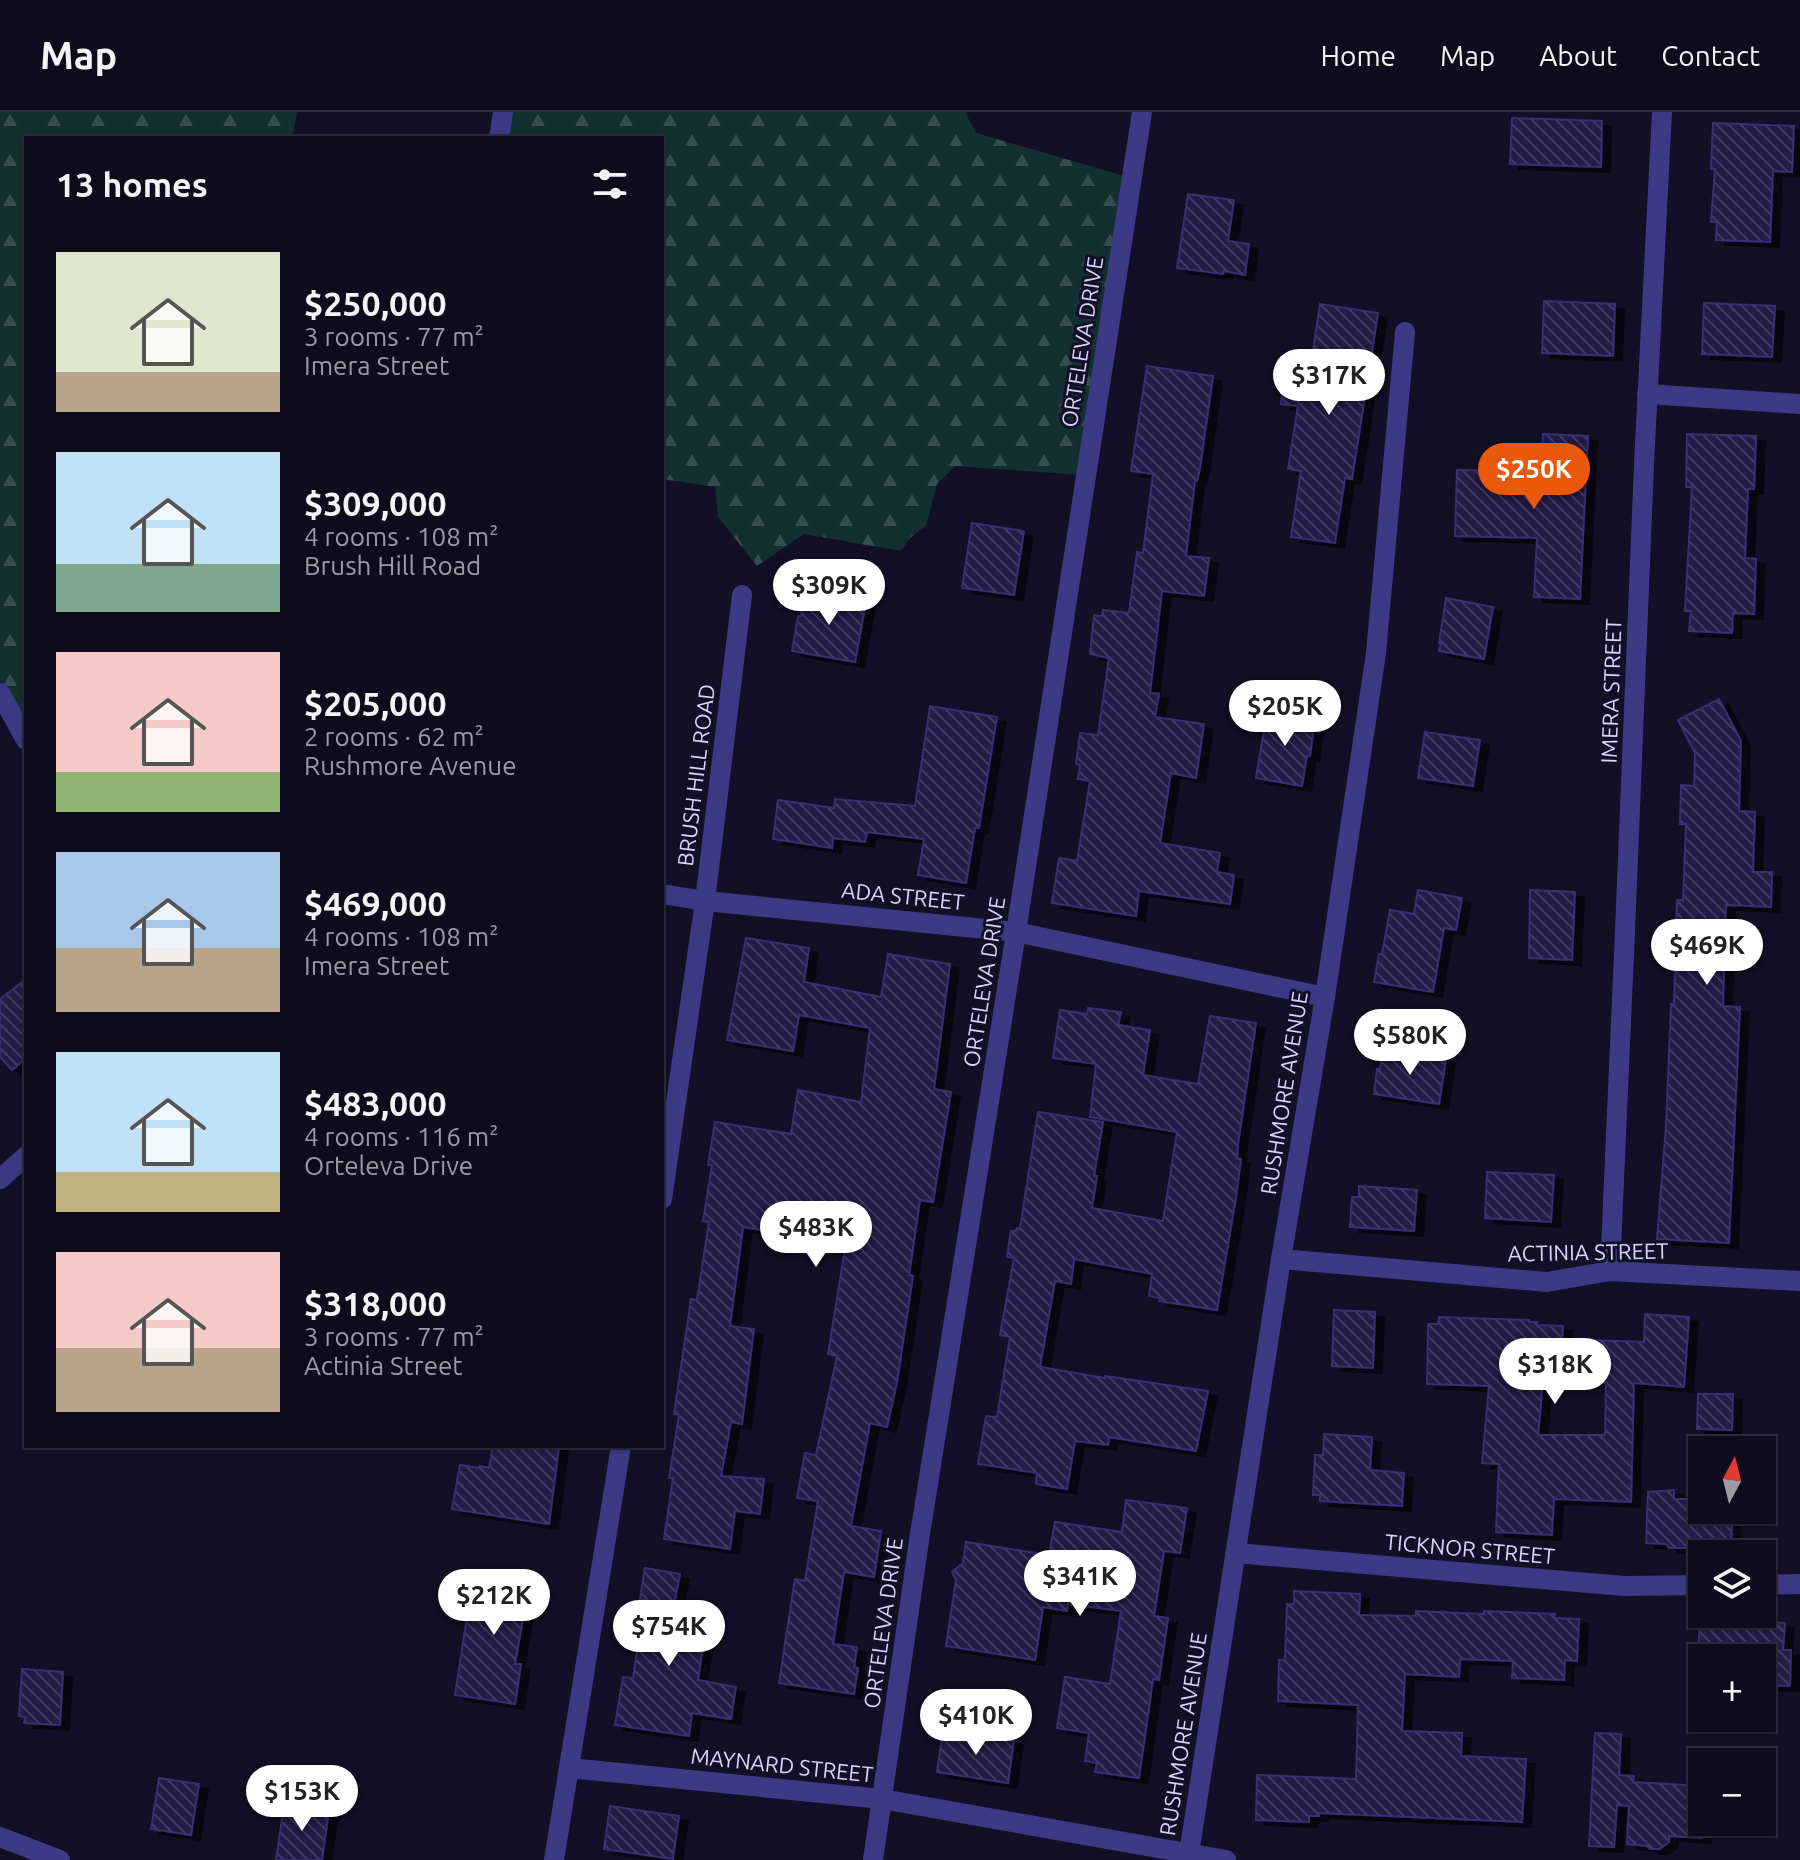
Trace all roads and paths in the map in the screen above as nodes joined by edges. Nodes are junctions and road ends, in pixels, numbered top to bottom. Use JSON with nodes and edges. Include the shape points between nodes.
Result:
{"nodes":[{"id":1,"x":503,"y":112,"type":"edge"},
{"id":2,"x":1142,"y":112,"type":"edge"},
{"id":3,"x":1662,"y":112,"type":"edge"},
{"id":4,"x":499,"y":136,"type":"edge"},
{"id":5,"x":1405,"y":332,"type":"dead end"},
{"id":6,"x":1647,"y":394,"type":"junction"},
{"id":7,"x":1800,"y":404,"type":"edge"},
{"id":8,"x":742,"y":595,"type":"dead end"},
{"id":9,"x":0,"y":693,"type":"edge"},
{"id":10,"x":24,"y":736,"type":"edge"},
{"id":11,"x":664,"y":894,"type":"edge"},
{"id":12,"x":705,"y":901,"type":"junction"},
{"id":13,"x":1016,"y":932,"type":"junction"},
{"id":14,"x":1325,"y":997,"type":"junction"},
{"id":15,"x":24,"y":1158,"type":"edge"},
{"id":16,"x":0,"y":1179,"type":"edge"},
{"id":17,"x":664,"y":1185,"type":"edge"},
{"id":18,"x":1281,"y":1259,"type":"junction"},
{"id":19,"x":1610,"y":1271,"type":"junction"},
{"id":20,"x":1800,"y":1281,"type":"edge"},
{"id":21,"x":621,"y":1448,"type":"edge"},
{"id":22,"x":1235,"y":1553,"type":"junction"},
{"id":23,"x":1800,"y":1584,"type":"edge"},
{"id":24,"x":1688,"y":1585,"type":"edge"},
{"id":25,"x":1776,"y":1585,"type":"edge"},
{"id":26,"x":569,"y":1768,"type":"junction"},
{"id":27,"x":882,"y":1799,"type":"junction"},
{"id":28,"x":0,"y":1837,"type":"edge"},
{"id":29,"x":1189,"y":1856,"type":"edge"},
{"id":30,"x":60,"y":1860,"type":"edge"},
{"id":31,"x":554,"y":1860,"type":"edge"},
{"id":32,"x":873,"y":1860,"type":"edge"},
{"id":33,"x":1226,"y":1860,"type":"edge"}],
"edges":[{"from":1,"to":4,"type":"street"},
{"from":2,"to":13,"type":"street","name":"ORTELEVA DRIVE"},
{"from":3,"to":6,"type":"street","name":"IMERA STREET"},
{"from":5,"to":14,"type":"street","name":"RUSHMORE AVENUE","via":[[1376,653]]},
{"from":6,"to":7,"type":"street"},
{"from":6,"to":19,"type":"street","name":"IMERA STREET"},
{"from":8,"to":12,"type":"street","name":"BRUSH HILL ROAD"},
{"from":9,"to":10,"type":"street"},
{"from":11,"to":12,"type":"street","name":"ADA STREET"},
{"from":12,"to":13,"type":"street","name":"ADA STREET"},
{"from":12,"to":17,"type":"street","name":"BRUSH HILL ROAD"},
{"from":13,"to":14,"type":"street","name":"ADA STREET"},
{"from":13,"to":27,"type":"street","name":"ORTELEVA DRIVE"},
{"from":14,"to":18,"type":"street","name":"RUSHMORE AVENUE"},
{"from":15,"to":16,"type":"street"},
{"from":18,"to":19,"type":"street","name":"ACTINIA STREET","via":[[1547,1282]]},
{"from":18,"to":22,"type":"street","name":"RUSHMORE AVENUE"},
{"from":19,"to":20,"type":"street","name":"ACTINIA STREET"},
{"from":21,"to":26,"type":"street"},
{"from":22,"to":24,"type":"street","name":"TICKNOR STREET","via":[[1624,1586]]},
{"from":22,"to":29,"type":"street","name":"RUSHMORE AVENUE"},
{"from":23,"to":25,"type":"street"},
{"from":26,"to":27,"type":"street","name":"MAYNARD STREET"},
{"from":26,"to":31,"type":"street"},
{"from":27,"to":29,"type":"street","name":"MAYNARD STREET"},
{"from":27,"to":32,"type":"street","name":"ORTELEVA DRIVE"},
{"from":28,"to":30,"type":"street"},
{"from":29,"to":33,"type":"street","name":"MAYNARD STREET"}]}
